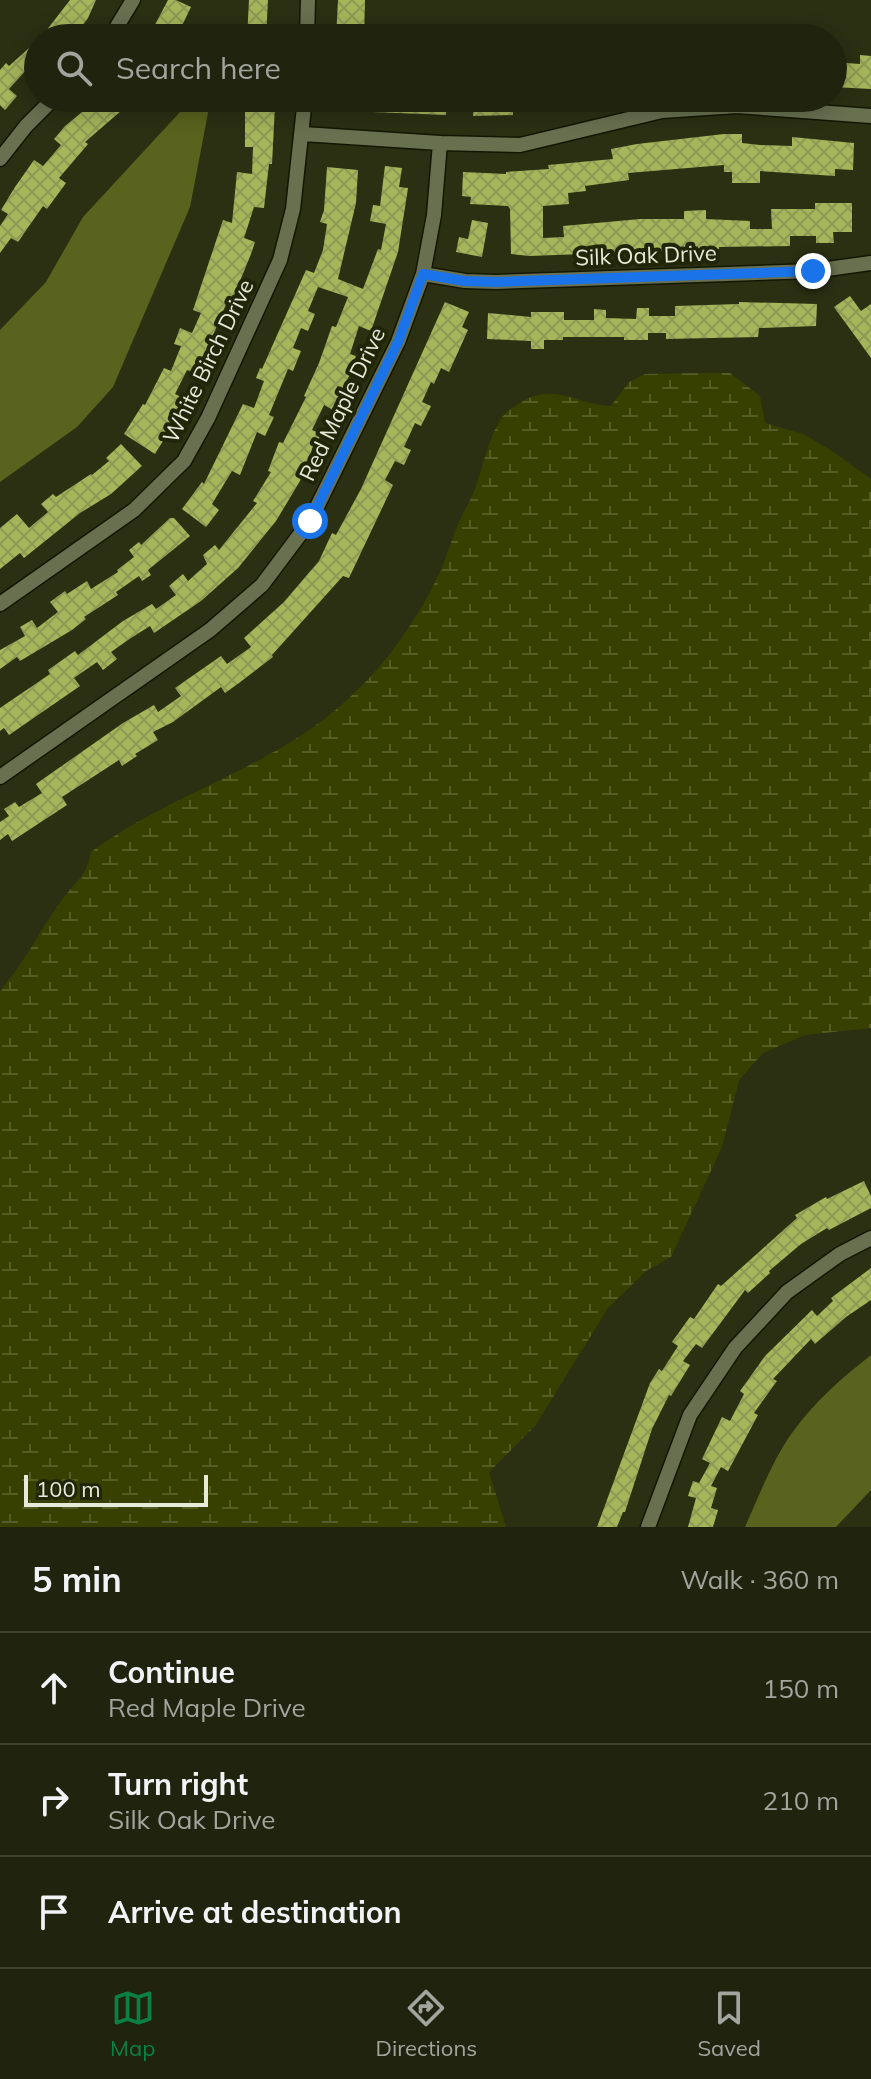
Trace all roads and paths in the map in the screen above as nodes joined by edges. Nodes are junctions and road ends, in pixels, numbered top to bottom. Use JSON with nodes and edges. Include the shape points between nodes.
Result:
{"nodes":[{"id":1,"x":133,"y":0,"type":"edge"},
{"id":2,"x":308,"y":0,"type":"edge"},
{"id":3,"x":118,"y":24,"type":"edge"},
{"id":4,"x":307,"y":24,"type":"edge"},
{"id":5,"x":40,"y":112,"type":"edge"},
{"id":6,"x":304,"y":112,"type":"edge"},
{"id":7,"x":658,"y":112,"type":"edge"},
{"id":8,"x":817,"y":112,"type":"edge"},
{"id":9,"x":871,"y":116,"type":"edge"},
{"id":10,"x":303,"y":134,"type":"junction"},
{"id":11,"x":440,"y":143,"type":"junction"},
{"id":12,"x":0,"y":159,"type":"edge"},
{"id":13,"x":871,"y":263,"type":"edge"},
{"id":14,"x":423,"y":274,"type":"junction"},
{"id":15,"x":0,"y":604,"type":"edge"},
{"id":16,"x":0,"y":777,"type":"edge"},
{"id":17,"x":871,"y":1238,"type":"edge"},
{"id":18,"x":648,"y":1527,"type":"edge"}],
"edges":[{"from":1,"to":3,"type":"street"},
{"from":2,"to":4,"type":"street"},
{"from":5,"to":12,"type":"street"},
{"from":6,"to":10,"type":"street","name":"White Birch Drive"},
{"from":7,"to":11,"type":"street","via":[[520,145]]},
{"from":8,"to":9,"type":"street"},
{"from":10,"to":11,"type":"street"},
{"from":10,"to":15,"type":"street","name":"White Birch Drive","via":[[280,260],[184,461],[134,510]]},
{"from":11,"to":14,"type":"street","name":"Red Maple Drive"},
{"from":13,"to":14,"type":"street","name":"Silk Oak Drive","via":[[813,271],[496,282]]},
{"from":14,"to":16,"type":"street","name":"Red Maple Drive","via":[[398,342],[333,477],[310,521],[262,585],[210,630]]},
{"from":17,"to":18,"type":"street","via":[[787,1292],[735,1348],[690,1415]]}]}
